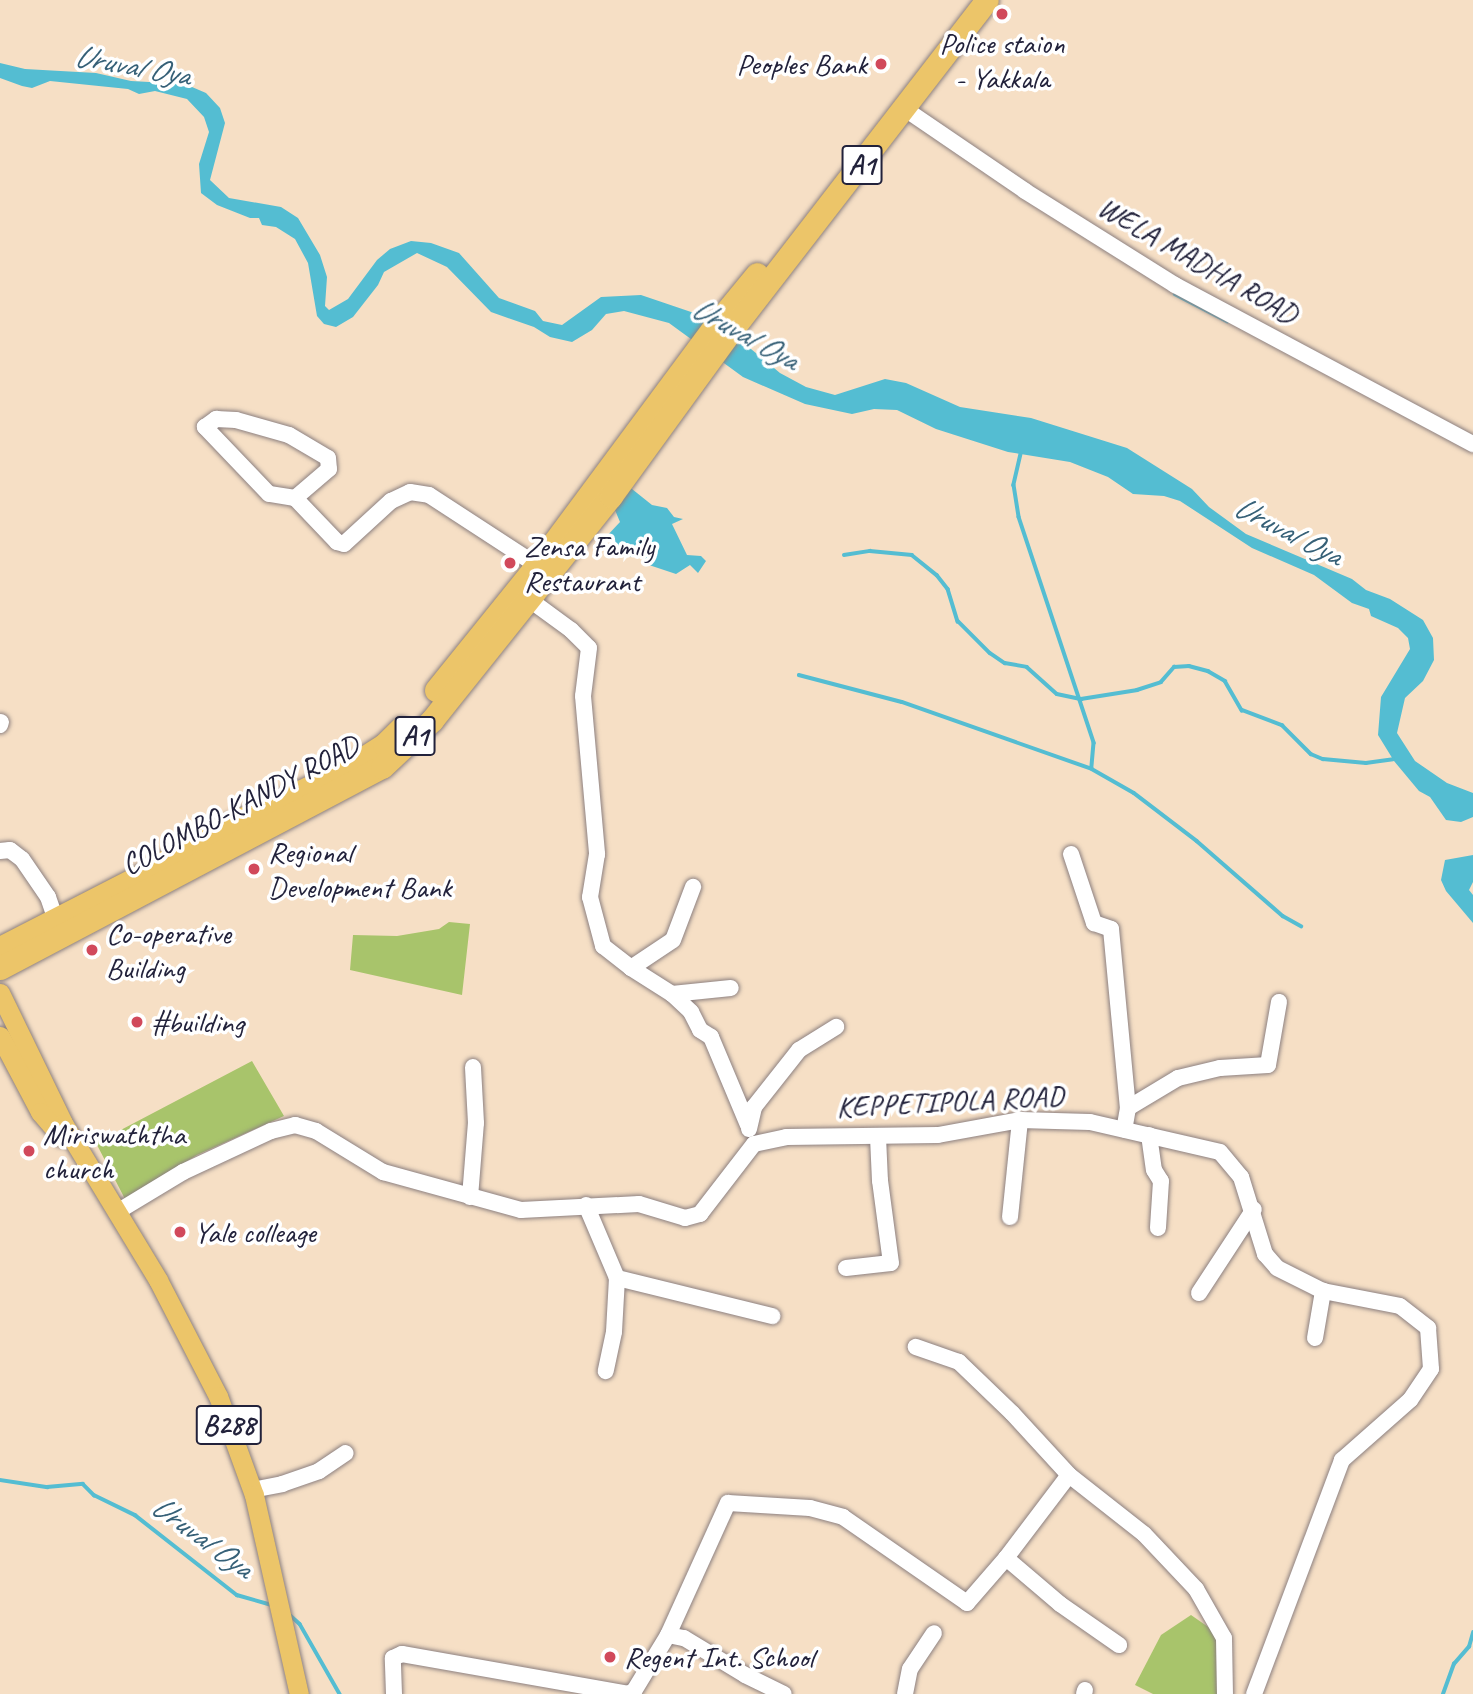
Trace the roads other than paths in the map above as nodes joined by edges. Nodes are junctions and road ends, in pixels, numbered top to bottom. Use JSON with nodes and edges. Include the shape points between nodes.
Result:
{"nodes":[{"id":1,"x":968,"y":0,"type":"edge"},
{"id":2,"x":987,"y":0,"type":"edge"},
{"id":3,"x":905,"y":108,"type":"junction"},
{"id":4,"x":852,"y":166,"type":"junction"},
{"id":5,"x":1473,"y":444,"type":"edge"},
{"id":6,"x":295,"y":498,"type":"junction"},
{"id":7,"x":543,"y":569,"type":"junction"},
{"id":8,"x":530,"y":600,"type":"junction"},
{"id":9,"x":203,"y":848,"type":"junction"},
{"id":10,"x":0,"y":851,"type":"edge"},
{"id":11,"x":1071,"y":854,"type":"dead end"},
{"id":12,"x":693,"y":887,"type":"dead end"},
{"id":13,"x":55,"y":917,"type":"junction"},
{"id":14,"x":0,"y":948,"type":"edge"},
{"id":15,"x":0,"y":968,"type":"edge"},
{"id":16,"x":631,"y":968,"type":"junction"},
{"id":17,"x":731,"y":988,"type":"dead end"},
{"id":18,"x":0,"y":993,"type":"edge"},
{"id":19,"x":672,"y":994,"type":"junction"},
{"id":20,"x":1279,"y":1002,"type":"dead end"},
{"id":21,"x":836,"y":1027,"type":"dead end"},
{"id":22,"x":0,"y":1036,"type":"edge"},
{"id":23,"x":473,"y":1067,"type":"dead end"},
{"id":24,"x":1128,"y":1108,"type":"junction"},
{"id":25,"x":1020,"y":1119,"type":"junction"},
{"id":26,"x":748,"y":1125,"type":"junction"},
{"id":27,"x":1124,"y":1130,"type":"junction"},
{"id":28,"x":1149,"y":1135,"type":"junction"},
{"id":29,"x":877,"y":1137,"type":"junction"},
{"id":30,"x":754,"y":1144,"type":"junction"},
{"id":31,"x":100,"y":1180,"type":"junction"},
{"id":32,"x":470,"y":1197,"type":"junction"},
{"id":33,"x":586,"y":1205,"type":"junction"},
{"id":34,"x":1254,"y":1209,"type":"junction"},
{"id":35,"x":117,"y":1212,"type":"junction"},
{"id":36,"x":1010,"y":1217,"type":"dead end"},
{"id":37,"x":1158,"y":1228,"type":"dead end"},
{"id":38,"x":846,"y":1268,"type":"dead end"},
{"id":39,"x":617,"y":1278,"type":"junction"},
{"id":40,"x":1324,"y":1291,"type":"junction"},
{"id":41,"x":1199,"y":1293,"type":"dead end"},
{"id":42,"x":772,"y":1316,"type":"dead end"},
{"id":43,"x":1315,"y":1338,"type":"dead end"},
{"id":44,"x":916,"y":1347,"type":"dead end"},
{"id":45,"x":606,"y":1371,"type":"dead end"},
{"id":46,"x":346,"y":1453,"type":"dead end"},
{"id":47,"x":1069,"y":1475,"type":"junction"},
{"id":48,"x":252,"y":1490,"type":"junction"},
{"id":49,"x":1006,"y":1558,"type":"junction"},
{"id":50,"x":934,"y":1633,"type":"dead end"},
{"id":51,"x":668,"y":1635,"type":"junction"},
{"id":52,"x":1119,"y":1646,"type":"dead end"},
{"id":53,"x":634,"y":1693,"type":"edge"},
{"id":54,"x":299,"y":1694,"type":"edge"},
{"id":55,"x":394,"y":1694,"type":"edge"},
{"id":56,"x":784,"y":1694,"type":"edge"},
{"id":57,"x":905,"y":1694,"type":"edge"},
{"id":58,"x":1225,"y":1694,"type":"edge"},
{"id":59,"x":1254,"y":1694,"type":"edge"}],
"edges":[{"from":1,"to":4,"type":"highway","number":"A1"},
{"from":2,"to":3,"type":"highway","number":"A1"},
{"from":3,"to":4,"type":"highway","number":"A1"},
{"from":3,"to":5,"type":"street","name":"WELA MADHA ROAD","via":[[1025,191],[1175,285]]},
{"from":4,"to":7,"type":"highway","name":"COLOMBO-KANDY ROAD","number":"A1","via":[[727,323]]},
{"from":6,"to":6,"type":"street","via":[[270,494],[206,423],[216,419],[265,428],[289,435],[328,458],[329,469]]},
{"from":6,"to":7,"type":"street","via":[[344,544],[391,501],[410,492],[429,495]]},
{"from":7,"to":8,"type":"highway","name":"COLOMBO-KANDY ROAD","number":"A1"},
{"from":7,"to":9,"type":"highway","name":"COLOMBO-KANDY ROAD","number":"A1","via":[[384,745]]},
{"from":8,"to":9,"type":"highway","name":"COLOMBO-KANDY ROAD","number":"A1","via":[[432,720],[382,767]]},
{"from":8,"to":16,"type":"street","via":[[589,648],[583,696],[597,854],[590,897],[603,946]]},
{"from":9,"to":13,"type":"highway","name":"COLOMBO-KANDY ROAD","number":"A1"},
{"from":9,"to":15,"type":"highway","name":"COLOMBO-KANDY ROAD","number":"A1","via":[[157,887]]},
{"from":10,"to":13,"type":"street","via":[[10,850],[22,859],[48,897]]},
{"from":11,"to":24,"type":"street","via":[[1094,923],[1111,929]]},
{"from":12,"to":16,"type":"street","via":[[673,940]]},
{"from":13,"to":14,"type":"highway","name":"COLOMBO-KANDY ROAD","number":"A1"},
{"from":16,"to":19,"type":"street"},
{"from":17,"to":19,"type":"street"},
{"from":18,"to":31,"type":"main road","number":"B288","via":[[63,1123]]},
{"from":19,"to":26,"type":"street","via":[[710,1038]]},
{"from":20,"to":24,"type":"street","via":[[1268,1065],[1220,1068],[1178,1078]]},
{"from":21,"to":26,"type":"street","via":[[799,1050],[754,1107]]},
{"from":22,"to":31,"type":"main road","number":"B288","via":[[40,1112]]},
{"from":23,"to":32,"type":"street","via":[[476,1123]]},
{"from":24,"to":27,"type":"street"},
{"from":25,"to":27,"type":"street","name":"KEPPETIPOLA ROAD","via":[[1090,1122]]},
{"from":25,"to":29,"type":"street","name":"KEPPETIPOLA ROAD","via":[[938,1135]]},
{"from":25,"to":36,"type":"street"},
{"from":26,"to":30,"type":"street"},
{"from":27,"to":28,"type":"street","name":"KEPPETIPOLA ROAD"},
{"from":28,"to":34,"type":"street","name":"KEPPETIPOLA ROAD","via":[[1220,1152],[1241,1177]]},
{"from":28,"to":37,"type":"street","via":[[1154,1170],[1161,1181]]},
{"from":29,"to":30,"type":"street","name":"KEPPETIPOLA ROAD","via":[[786,1136]]},
{"from":29,"to":38,"type":"street","via":[[891,1263]]},
{"from":30,"to":33,"type":"street","via":[[699,1214],[685,1217],[639,1205]]},
{"from":31,"to":35,"type":"main road","number":"B288"},
{"from":32,"to":33,"type":"street","via":[[522,1210]]},
{"from":32,"to":35,"type":"street","via":[[383,1172],[316,1131],[295,1125],[271,1131],[183,1172]]},
{"from":33,"to":39,"type":"street"},
{"from":34,"to":40,"type":"street","name":"KEPPETIPOLA ROAD","via":[[1265,1254],[1277,1268]]},
{"from":34,"to":41,"type":"street"},
{"from":35,"to":48,"type":"main road","number":"B288","via":[[218,1396]]},
{"from":39,"to":42,"type":"street"},
{"from":39,"to":45,"type":"street"},
{"from":40,"to":43,"type":"street"},
{"from":40,"to":59,"type":"street","name":"KEPPETIPOLA ROAD","via":[[1401,1306],[1428,1328],[1431,1370],[1410,1400],[1342,1460]]},
{"from":44,"to":47,"type":"street","via":[[959,1363]]},
{"from":46,"to":48,"type":"street","via":[[319,1471]]},
{"from":47,"to":49,"type":"street"},
{"from":47,"to":58,"type":"street","via":[[1144,1534],[1196,1589],[1224,1638]]},
{"from":48,"to":54,"type":"main road","number":"B288"},
{"from":49,"to":51,"type":"street","via":[[967,1603],[843,1517],[810,1508],[728,1503]]},
{"from":49,"to":52,"type":"street"},
{"from":50,"to":57,"type":"street","via":[[910,1669]]},
{"from":51,"to":53,"type":"street"},
{"from":51,"to":56,"type":"street","via":[[684,1638]]},
{"from":53,"to":55,"type":"street","via":[[402,1654],[393,1658]]}]}
